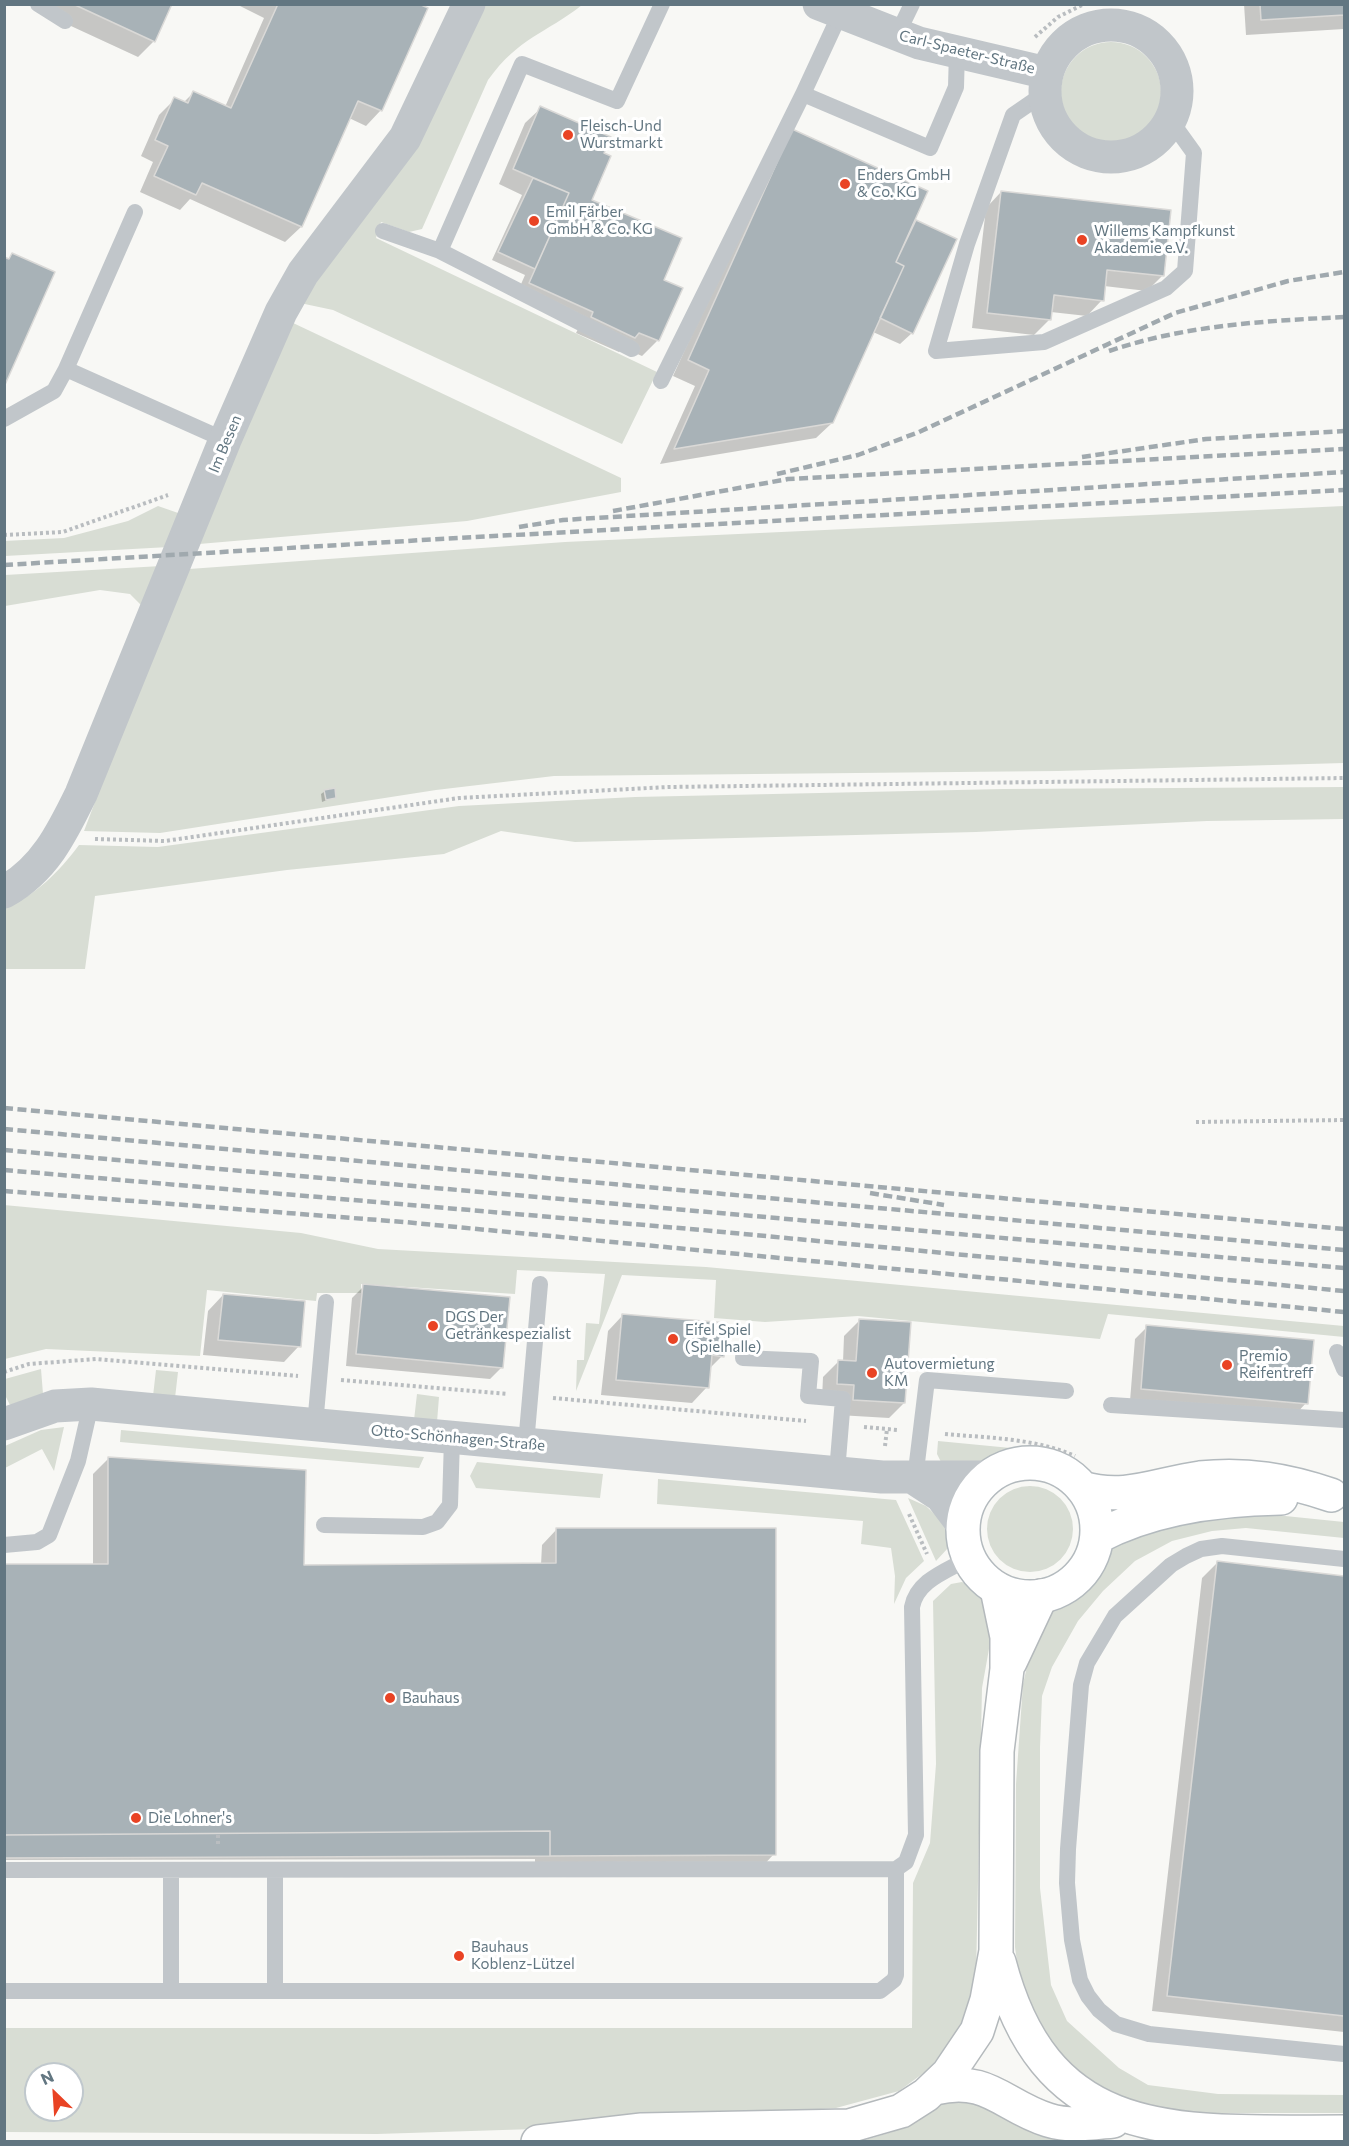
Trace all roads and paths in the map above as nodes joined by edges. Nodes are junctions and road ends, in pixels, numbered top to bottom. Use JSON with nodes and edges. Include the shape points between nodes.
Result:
{"nodes":[{"id":1,"x":38,"y":4,"type":"edge"},
{"id":2,"x":469,"y":4,"type":"edge"},
{"id":3,"x":662,"y":4,"type":"edge"},
{"id":4,"x":912,"y":4,"type":"edge"},
{"id":5,"x":1084,"y":4,"type":"edge"},
{"id":6,"x":830,"y":9,"type":"edge"},
{"id":7,"x":1137,"y":16,"type":"edge"},
{"id":8,"x":65,"y":21,"type":"dead end"},
{"id":9,"x":897,"y":35,"type":"junction"},
{"id":10,"x":957,"y":51,"type":"junction"},
{"id":11,"x":1037,"y":77,"type":"junction"},
{"id":12,"x":803,"y":94,"type":"junction"},
{"id":13,"x":1171,"y":121,"type":"junction"},
{"id":14,"x":135,"y":212,"type":"dead end"},
{"id":15,"x":383,"y":231,"type":"dead end"},
{"id":16,"x":440,"y":250,"type":"junction"},
{"id":17,"x":632,"y":349,"type":"dead end"},
{"id":18,"x":66,"y":369,"type":"junction"},
{"id":19,"x":661,"y":381,"type":"dead end"},
{"id":20,"x":4,"y":419,"type":"edge"},
{"id":21,"x":225,"y":440,"type":"junction"},
{"id":22,"x":209,"y":480,"type":"junction"},
{"id":23,"x":4,"y":535,"type":"edge"},
{"id":24,"x":1344,"y":778,"type":"edge"},
{"id":25,"x":59,"y":839,"type":"junction"},
{"id":26,"x":4,"y":892,"type":"edge"},
{"id":27,"x":1344,"y":1120,"type":"edge"},
{"id":28,"x":1196,"y":1122,"type":"dead end"},
{"id":29,"x":540,"y":1284,"type":"dead end"},
{"id":30,"x":326,"y":1302,"type":"dead end"},
{"id":31,"x":1336,"y":1352,"type":"dead end"},
{"id":32,"x":742,"y":1358,"type":"dead end"},
{"id":33,"x":1344,"y":1369,"type":"edge"},
{"id":34,"x":4,"y":1372,"type":"edge"},
{"id":35,"x":319,"y":1378,"type":"junction"},
{"id":36,"x":1066,"y":1391,"type":"dead end"},
{"id":37,"x":530,"y":1396,"type":"junction"},
{"id":38,"x":91,"y":1404,"type":"junction"},
{"id":39,"x":1111,"y":1405,"type":"dead end"},
{"id":40,"x":1344,"y":1420,"type":"edge"},
{"id":41,"x":4,"y":1424,"type":"edge"},
{"id":42,"x":315,"y":1425,"type":"junction"},
{"id":43,"x":841,"y":1425,"type":"junction"},
{"id":44,"x":922,"y":1432,"type":"junction"},
{"id":45,"x":452,"y":1438,"type":"junction"},
{"id":46,"x":526,"y":1444,"type":"junction"},
{"id":47,"x":837,"y":1472,"type":"junction"},
{"id":48,"x":1083,"y":1475,"type":"junction"},
{"id":49,"x":989,"y":1477,"type":"junction"},
{"id":50,"x":915,"y":1479,"type":"junction"},
{"id":51,"x":1341,"y":1496,"type":"edge"},
{"id":52,"x":324,"y":1525,"type":"dead end"},
{"id":53,"x":963,"y":1525,"type":"junction"},
{"id":54,"x":1096,"y":1537,"type":"junction"},
{"id":55,"x":4,"y":1545,"type":"edge"},
{"id":56,"x":969,"y":1558,"type":"junction"},
{"id":57,"x":1344,"y":1559,"type":"edge"},
{"id":58,"x":997,"y":1589,"type":"junction"},
{"id":59,"x":1041,"y":1596,"type":"junction"},
{"id":60,"x":1007,"y":1669,"type":"junction"},
{"id":61,"x":896,"y":1869,"type":"junction"},
{"id":62,"x":4,"y":1870,"type":"edge"},
{"id":63,"x":171,"y":1870,"type":"junction"},
{"id":64,"x":274,"y":1870,"type":"junction"},
{"id":65,"x":996,"y":1951,"type":"junction"},
{"id":66,"x":171,"y":1991,"type":"junction"},
{"id":67,"x":274,"y":1991,"type":"junction"},
{"id":68,"x":4,"y":1992,"type":"edge"},
{"id":69,"x":1344,"y":2054,"type":"edge"},
{"id":70,"x":935,"y":2088,"type":"junction"},
{"id":71,"x":1113,"y":2121,"type":"junction"},
{"id":72,"x":1344,"y":2132,"type":"edge"},
{"id":73,"x":538,"y":2142,"type":"edge"}],
"edges":[{"from":1,"to":8,"type":"lane"},
{"from":2,"to":21,"type":"street","name":"Im Besen","via":[[405,138],[303,273]]},
{"from":3,"to":16,"type":"lane","via":[[618,101],[522,64]]},
{"from":4,"to":9,"type":"lane"},
{"from":5,"to":11,"type":"path","via":[[1058,17],[1029,45]]},
{"from":6,"to":9,"type":"street","name":"Carl-Spaeter-Straße"},
{"from":6,"to":12,"type":"lane"},
{"from":7,"to":11,"type":"street","name":"Carl-Spaeter-Straße","via":[[1079,33],[1061,47]]},
{"from":7,"to":13,"type":"street","name":"Carl-Spaeter-Straße","via":[[1173,65],[1178,98]]},
{"from":9,"to":10,"type":"street","name":"Carl-Spaeter-Straße"},
{"from":10,"to":11,"type":"street","name":"Carl-Spaeter-Straße"},
{"from":10,"to":12,"type":"lane","via":[[956,87],[930,148]]},
{"from":11,"to":13,"type":"street","name":"Carl-Spaeter-Straße","via":[[1050,118],[1064,137],[1087,152],[1110,157],[1142,149],[1161,135]]},
{"from":11,"to":13,"type":"lane","via":[[1014,115],[967,244],[936,351],[1044,342],[1166,288],[1185,270],[1194,153]]},
{"from":12,"to":19,"type":"lane"},
{"from":14,"to":18,"type":"lane"},
{"from":15,"to":16,"type":"lane"},
{"from":16,"to":17,"type":"lane"},
{"from":18,"to":20,"type":"lane","via":[[54,391]]},
{"from":18,"to":21,"type":"lane"},
{"from":21,"to":22,"type":"street","name":"Im Besen"},
{"from":22,"to":23,"type":"path","via":[[63,532]]},
{"from":22,"to":25,"type":"street","name":"Im Besen"},
{"from":24,"to":25,"type":"path","via":[[668,787],[459,798],[165,841]]},
{"from":25,"to":26,"type":"street","name":"Im Besen","via":[[31,873]]},
{"from":27,"to":28,"type":"path"},
{"from":29,"to":37,"type":"lane"},
{"from":30,"to":35,"type":"lane"},
{"from":31,"to":33,"type":"lane"},
{"from":32,"to":43,"type":"lane","via":[[811,1361],[808,1396],[843,1399]]},
{"from":34,"to":35,"type":"path","via":[[29,1364],[96,1359]]},
{"from":35,"to":37,"type":"path"},
{"from":35,"to":42,"type":"lane"},
{"from":36,"to":44,"type":"lane","via":[[927,1380]]},
{"from":37,"to":43,"type":"path"},
{"from":37,"to":46,"type":"lane"},
{"from":38,"to":41,"type":"street","name":"Otto-Schönhagen-Straße","via":[[55,1406]]},
{"from":38,"to":42,"type":"street","name":"Otto-Schönhagen-Straße"},
{"from":38,"to":55,"type":"lane","via":[[78,1461],[49,1535],[31,1543]]},
{"from":39,"to":40,"type":"lane"},
{"from":42,"to":45,"type":"street","name":"Otto-Schönhagen-Straße"},
{"from":43,"to":44,"type":"path"},
{"from":43,"to":47,"type":"lane"},
{"from":44,"to":48,"type":"path","via":[[1055,1447]]},
{"from":44,"to":50,"type":"lane"},
{"from":45,"to":46,"type":"street","name":"Otto-Schönhagen-Straße"},
{"from":45,"to":52,"type":"lane","via":[[450,1505],[437,1522],[423,1527]]},
{"from":46,"to":47,"type":"street","name":"Otto-Schönhagen-Straße"},
{"from":47,"to":50,"type":"street","name":"Otto-Schönhagen-Straße"},
{"from":48,"to":49,"type":"main road","via":[[1037,1464],[1012,1466]]},
{"from":48,"to":51,"type":"main road","via":[[1110,1495],[1230,1476],[1297,1483]]},
{"from":48,"to":54,"type":"main road","via":[[1094,1511]]},
{"from":49,"to":50,"type":"street","name":"Otto-Schönhagen-Straße"},
{"from":49,"to":53,"type":"main road","via":[[969,1504]]},
{"from":50,"to":53,"type":"street","name":"Otto-Schönhagen-Straße","via":[[941,1496]]},
{"from":51,"to":54,"type":"main road","via":[[1207,1503],[1126,1523]]},
{"from":53,"to":56,"type":"main road"},
{"from":54,"to":59,"type":"main road","via":[[1094,1551],[1079,1576],[1055,1593]]},
{"from":56,"to":58,"type":"main road"},
{"from":56,"to":61,"type":"lane","via":[[919,1587],[914,1596],[916,1835],[906,1862]]},
{"from":57,"to":69,"type":"lane","via":[[1222,1546],[1201,1549],[1172,1565],[1115,1616],[1087,1662],[1081,1685],[1068,1860],[1072,1940],[1080,1980],[1099,2010],[1116,2024],[1149,2034]]},
{"from":58,"to":59,"type":"main road","via":[[1026,1598]]},
{"from":58,"to":60,"type":"main road","via":[[1007,1637]]},
{"from":59,"to":60,"type":"main road"},
{"from":60,"to":65,"type":"main road","via":[[998,1751]]},
{"from":61,"to":64,"type":"lane"},
{"from":61,"to":67,"type":"lane","via":[[896,1975],[880,1991]]},
{"from":62,"to":63,"type":"lane"},
{"from":63,"to":64,"type":"lane"},
{"from":63,"to":66,"type":"lane"},
{"from":64,"to":67,"type":"lane"},
{"from":65,"to":70,"type":"main road","via":[[977,2031],[961,2058]]},
{"from":65,"to":71,"type":"main road","via":[[1014,2016],[1033,2054],[1069,2094]]},
{"from":66,"to":67,"type":"lane"},
{"from":66,"to":68,"type":"lane"},
{"from":70,"to":71,"type":"main road","via":[[979,2086],[1062,2124]]},
{"from":70,"to":73,"type":"main road","via":[[901,2111],[849,2126],[642,2130]]},
{"from":71,"to":72,"type":"main road","via":[[1168,2132]]}]}
